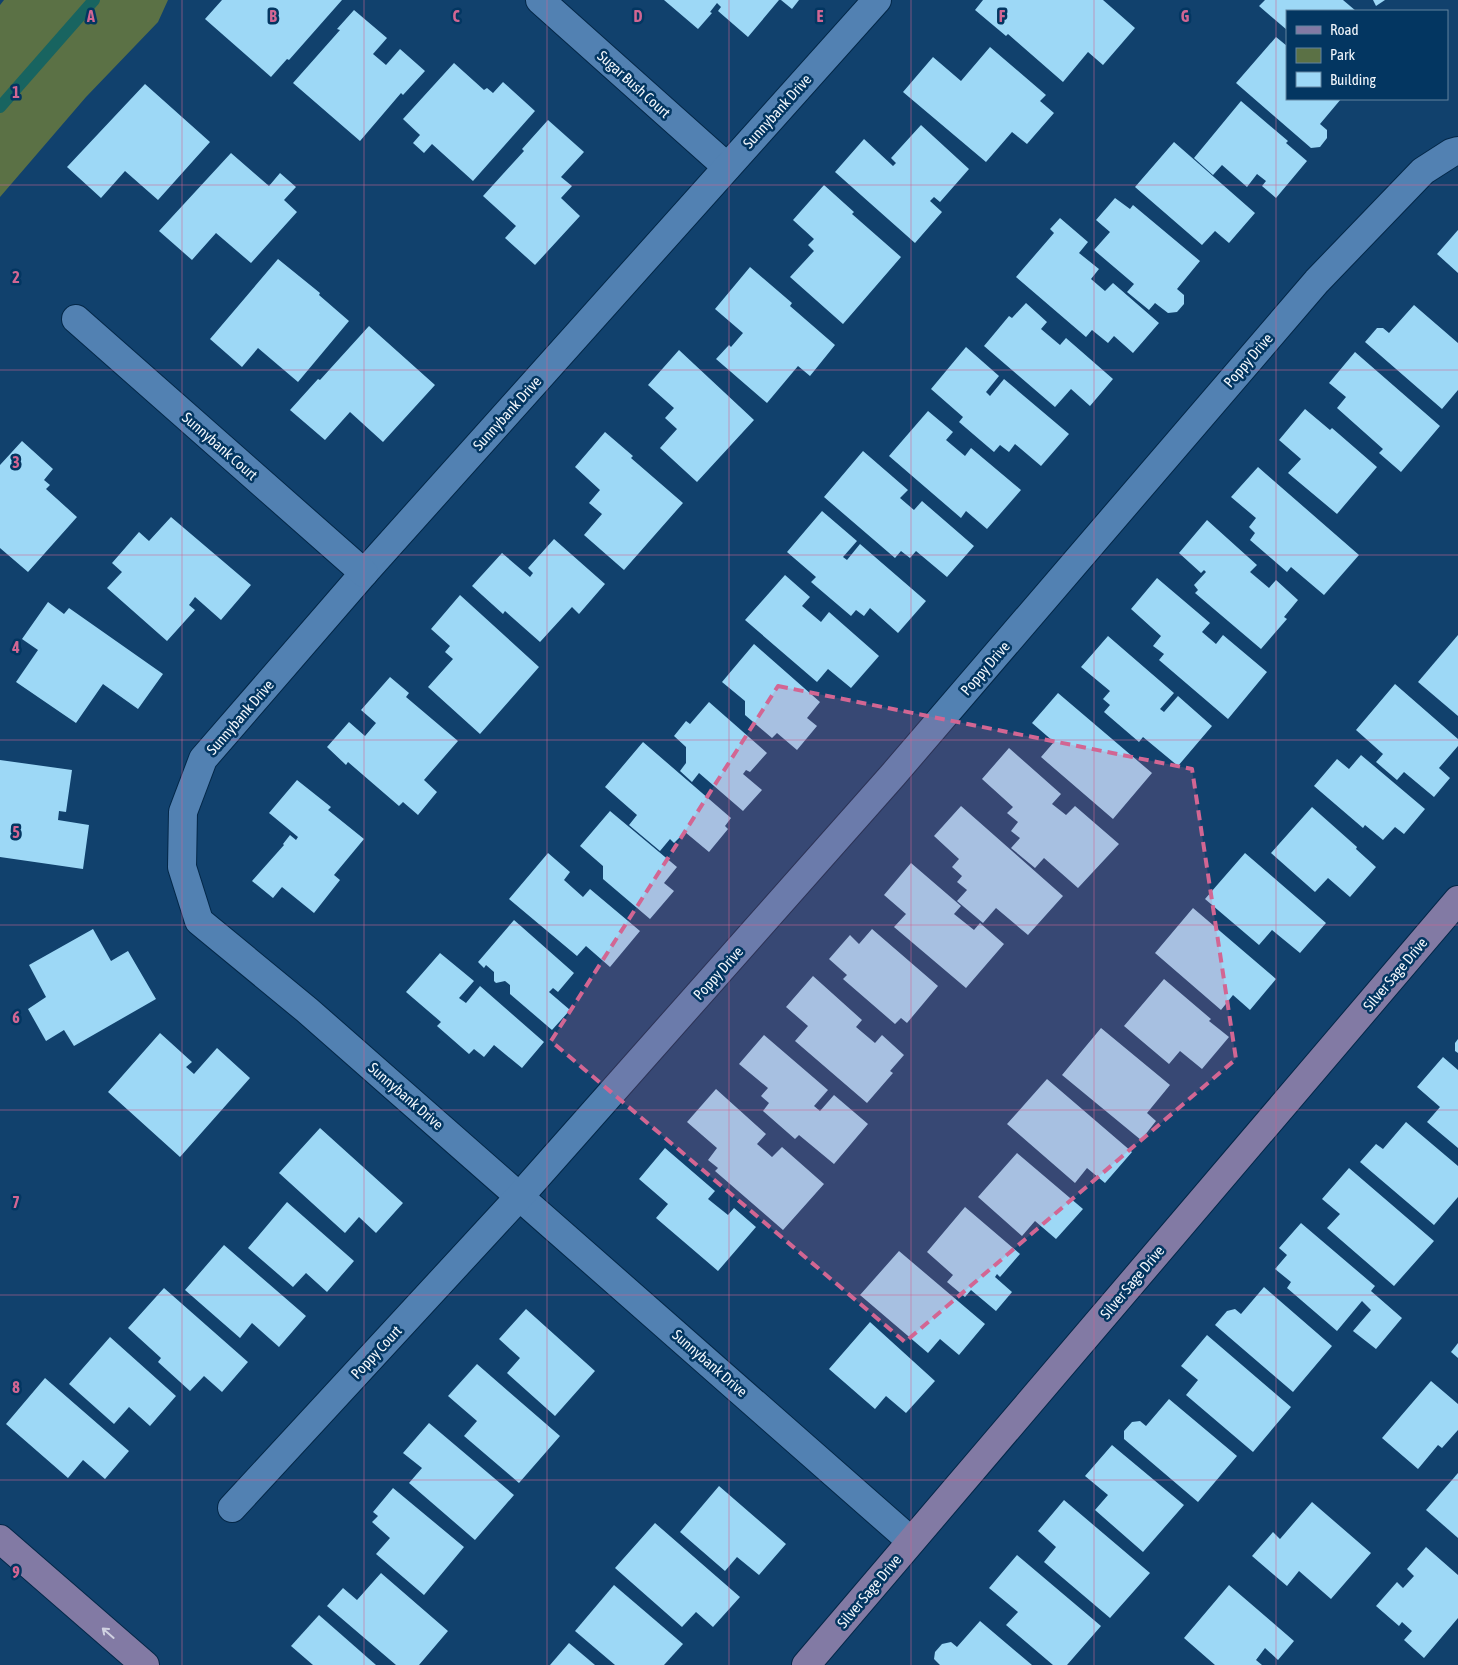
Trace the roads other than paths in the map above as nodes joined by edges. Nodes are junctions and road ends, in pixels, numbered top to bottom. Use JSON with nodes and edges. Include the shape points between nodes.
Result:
{"nodes":[{"id":1,"x":540,"y":0,"type":"edge"},
{"id":2,"x":877,"y":0,"type":"edge"},
{"id":3,"x":1458,"y":151,"type":"edge"},
{"id":4,"x":727,"y":167,"type":"junction"},
{"id":5,"x":76,"y":318,"type":"dead end"},
{"id":6,"x":364,"y":573,"type":"junction"},
{"id":7,"x":1458,"y":900,"type":"edge"},
{"id":8,"x":520,"y":1196,"type":"junction"},
{"id":9,"x":232,"y":1508,"type":"dead end"},
{"id":10,"x":0,"y":1539,"type":"edge"},
{"id":11,"x":911,"y":1541,"type":"junction"},
{"id":12,"x":145,"y":1665,"type":"edge"},
{"id":13,"x":806,"y":1665,"type":"edge"}],
"edges":[{"from":1,"to":4,"type":"street","name":"Sugar Bush Court"},
{"from":2,"to":4,"type":"street","name":"Sunnybank Drive"},
{"from":3,"to":8,"type":"street","name":"Poppy Drive","via":[[1423,171],[1317,281],[894,775]]},
{"from":4,"to":6,"type":"street","name":"Sunnybank Drive"},
{"from":5,"to":6,"type":"street","name":"Sunnybank Court"},
{"from":6,"to":8,"type":"street","name":"Sunnybank Drive","via":[[203,759],[183,812],[182,867],[199,921],[307,1010]]},
{"from":7,"to":11,"type":"street","name":"Silver Sage Drive"},
{"from":8,"to":9,"type":"street","name":"Poppy Court"},
{"from":8,"to":11,"type":"street","name":"Sunnybank Drive"},
{"from":12,"to":10,"type":"street","one_way":true},
{"from":11,"to":13,"type":"street","name":"Silver Sage Drive"}]}
